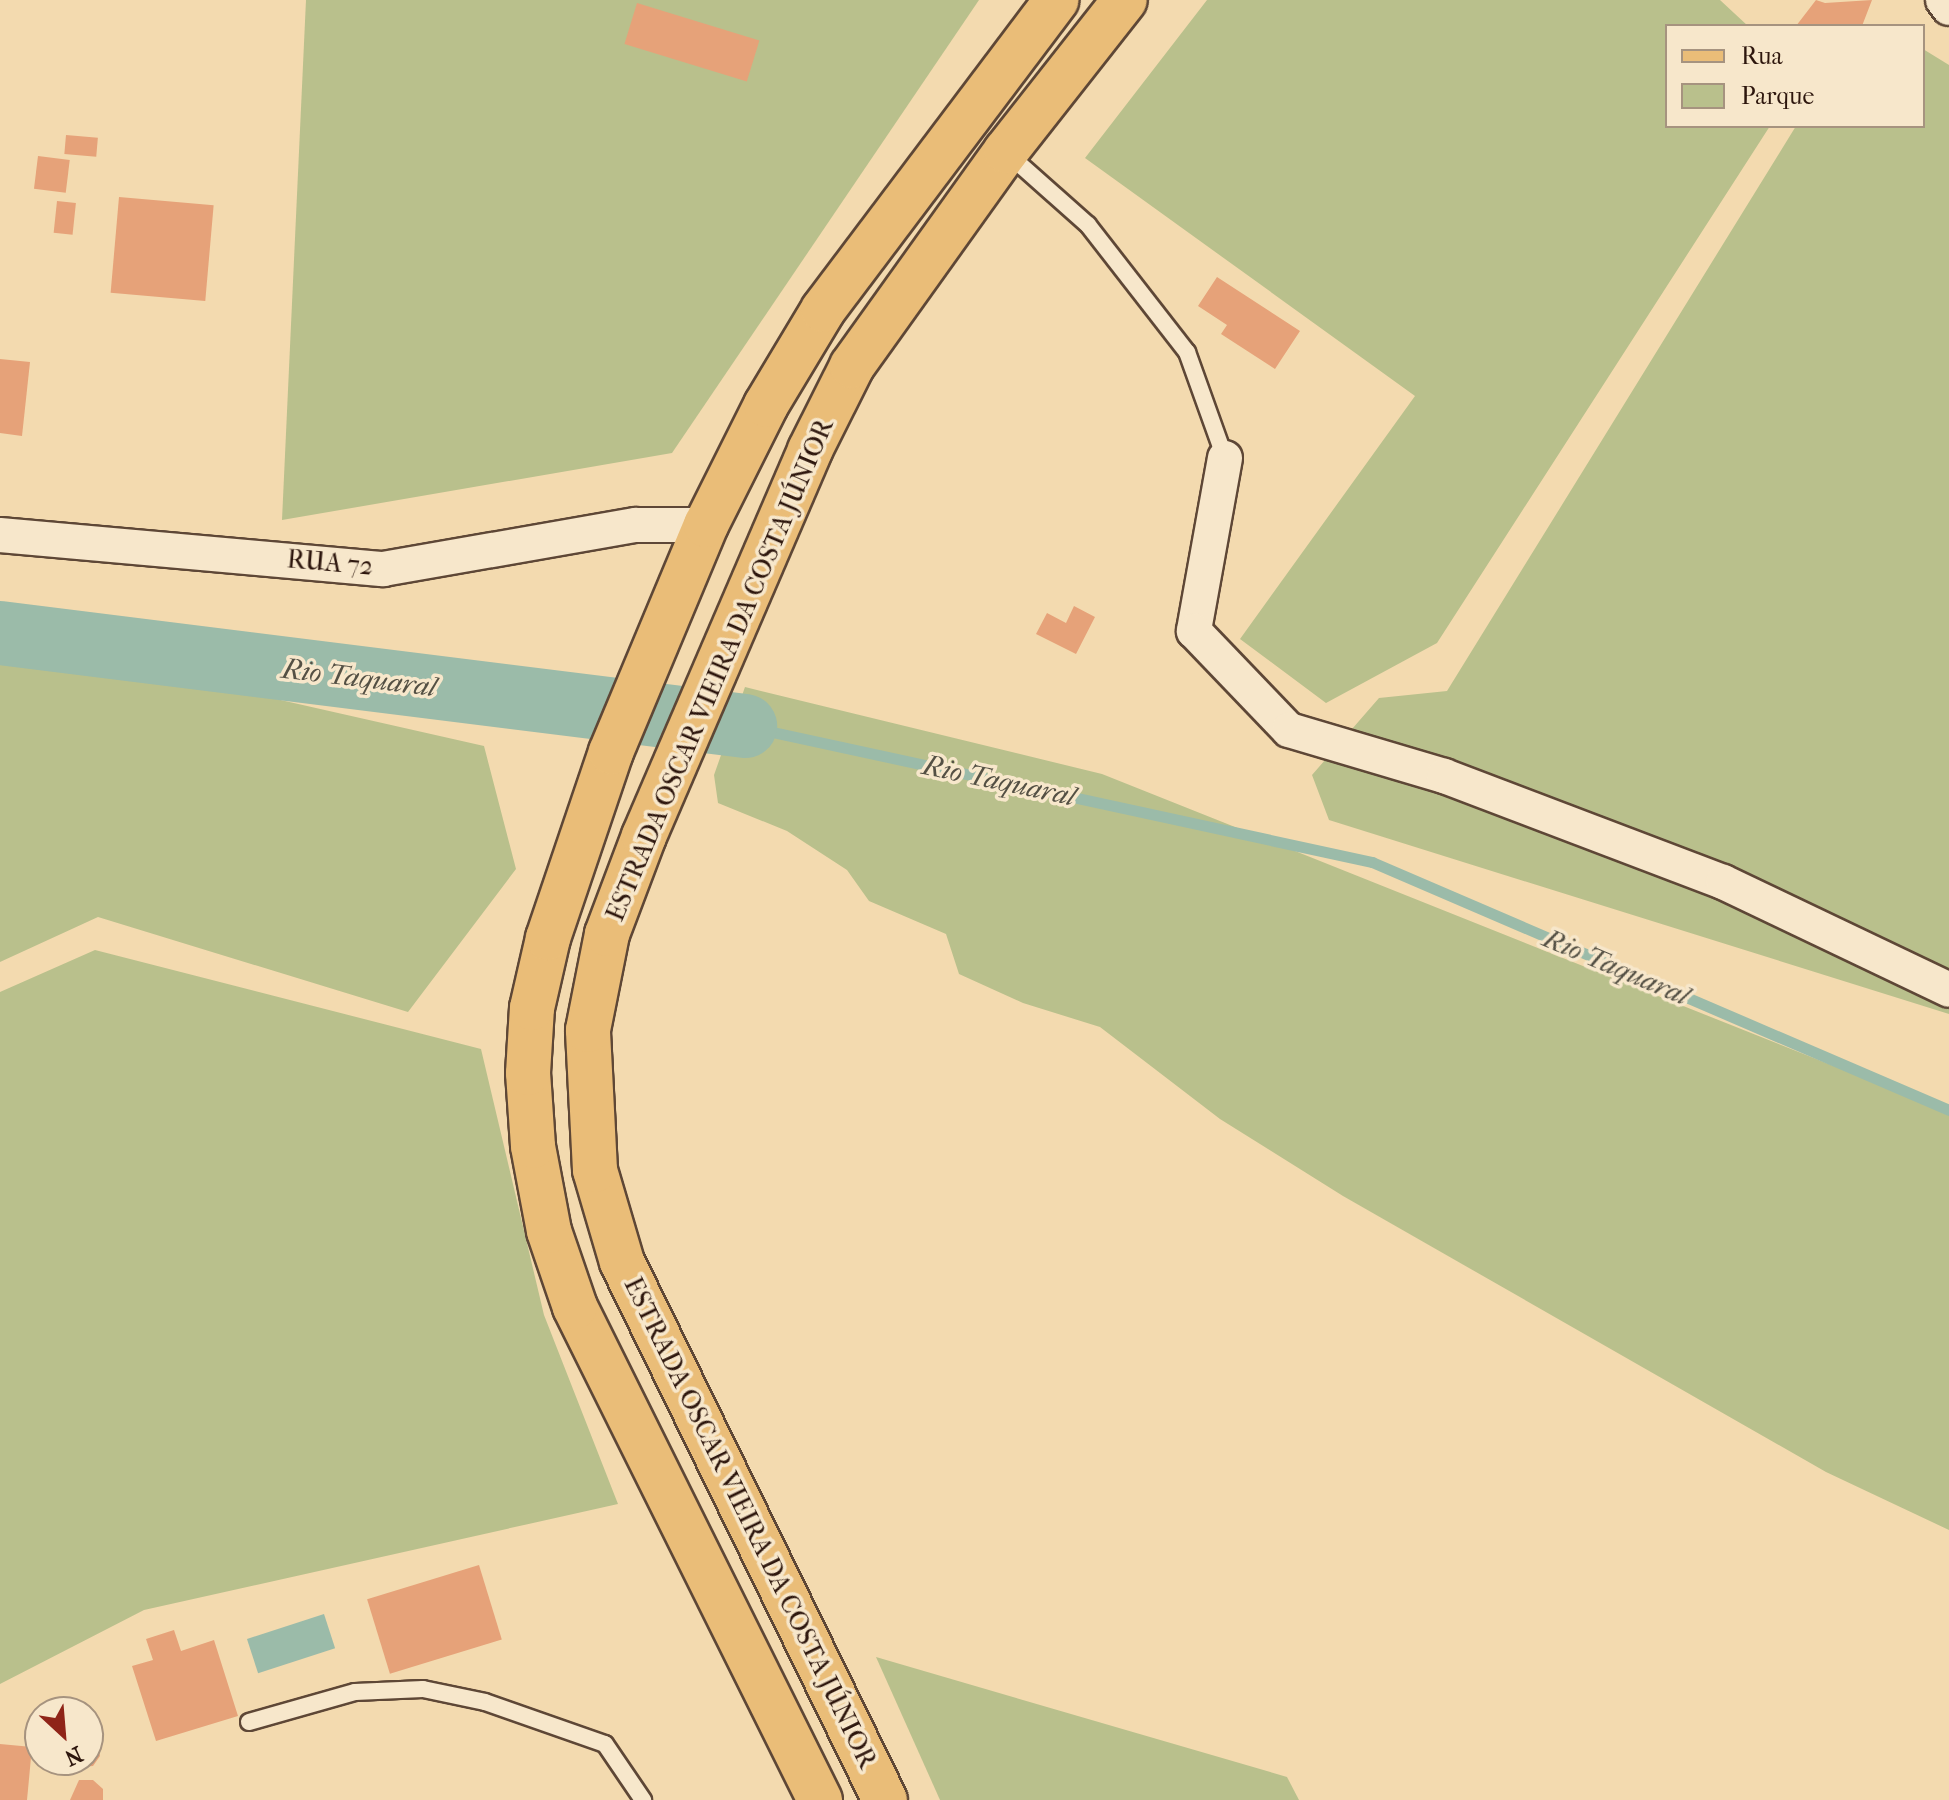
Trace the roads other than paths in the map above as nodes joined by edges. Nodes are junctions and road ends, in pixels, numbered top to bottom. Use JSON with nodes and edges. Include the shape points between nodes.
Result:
{"nodes":[{"id":1,"x":1057,"y":0,"type":"edge"},
{"id":2,"x":1125,"y":0,"type":"edge"},
{"id":3,"x":1943,"y":0,"type":"edge"},
{"id":4,"x":1949,"y":8,"type":"edge"},
{"id":5,"x":1006,"y":151,"type":"junction"},
{"id":6,"x":1225,"y":458,"type":"joint"},
{"id":7,"x":706,"y":525,"type":"junction"},
{"id":8,"x":0,"y":535,"type":"edge"},
{"id":9,"x":1949,"y":990,"type":"edge"},
{"id":10,"x":249,"y":1722,"type":"dead end"},
{"id":11,"x":643,"y":1800,"type":"edge"},
{"id":12,"x":820,"y":1800,"type":"edge"},
{"id":13,"x":885,"y":1800,"type":"edge"}],
"edges":[{"from":1,"to":7,"type":"main road","via":[[823,310],[790,360]]},
{"from":2,"to":5,"type":"main road","name":"ESTRADA OSCAR VIEIRA DA COSTA JÚNIOR"},
{"from":3,"to":4,"type":"street"},
{"from":5,"to":6,"type":"lane","via":[[1088,225],[1187,352]]},
{"from":5,"to":13,"type":"main road","name":"ESTRADA OSCAR VIEIRA DA COSTA JÚNIOR","via":[[852,366],[728,640],[607,934],[595,984],[587,1076],[595,1170],[645,1316]]},
{"from":6,"to":9,"type":"street","via":[[1194,631],[1289,730],[1444,776],[1723,882]]},
{"from":7,"to":8,"type":"street","name":"RUA 72","via":[[636,525],[383,569]]},
{"from":7,"to":12,"type":"main road","via":[[611,752],[548,938],[532,1008],[528,1073],[533,1146],[549,1231],[575,1307]]},
{"from":10,"to":11,"type":"lane","via":[[355,1692],[423,1689],[485,1702],[605,1744]]}]}
